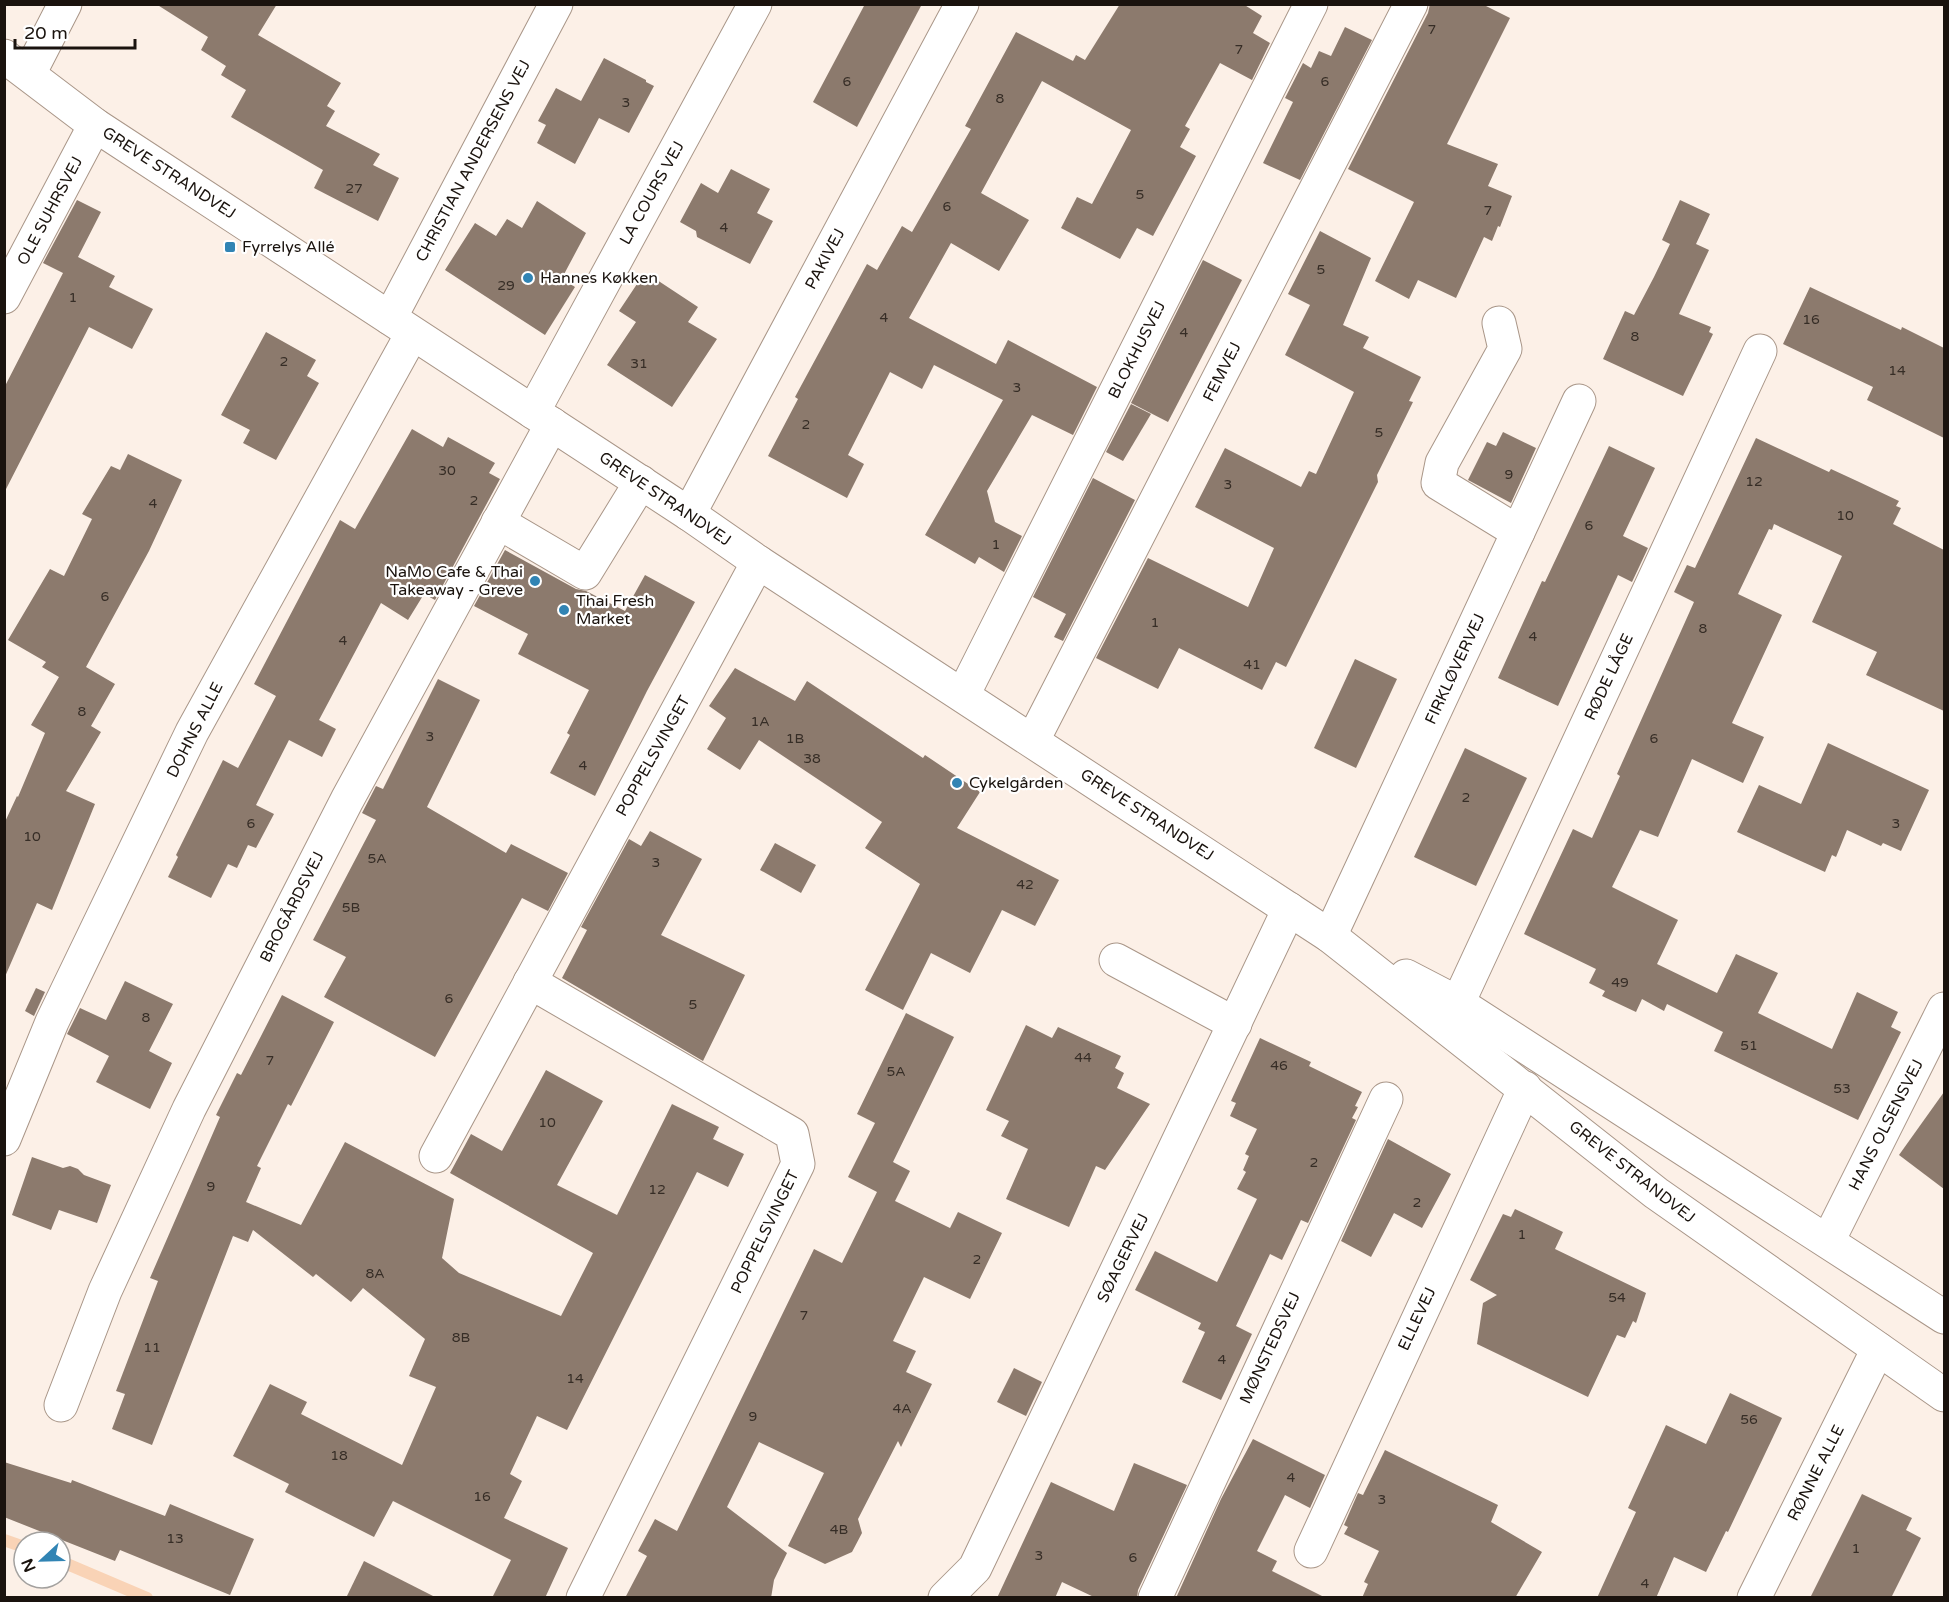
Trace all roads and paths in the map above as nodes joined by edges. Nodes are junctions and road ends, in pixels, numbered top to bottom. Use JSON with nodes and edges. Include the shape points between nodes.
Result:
{"nodes":[{"id":1,"x":65,"y":4,"type":"edge"},
{"id":2,"x":556,"y":4,"type":"edge"},
{"id":3,"x":755,"y":4,"type":"edge"},
{"id":4,"x":962,"y":4,"type":"edge"},
{"id":5,"x":1311,"y":4,"type":"edge"},
{"id":6,"x":1411,"y":4,"type":"edge"},
{"id":7,"x":17,"y":65,"type":"edge"},
{"id":8,"x":95,"y":124,"type":"junction"},
{"id":9,"x":4,"y":297,"type":"edge"},
{"id":10,"x":1499,"y":323,"type":"dead end"},
{"id":11,"x":401,"y":326,"type":"junction"},
{"id":12,"x":1760,"y":351,"type":"dead end"},
{"id":13,"x":1579,"y":401,"type":"dead end"},
{"id":14,"x":542,"y":418,"type":"junction"},
{"id":15,"x":641,"y":482,"type":"junction"},
{"id":16,"x":689,"y":513,"type":"junction"},
{"id":17,"x":498,"y":522,"type":"junction"},
{"id":18,"x":1518,"y":532,"type":"junction"},
{"id":19,"x":758,"y":562,"type":"junction"},
{"id":20,"x":963,"y":695,"type":"junction"},
{"id":21,"x":1034,"y":740,"type":"junction"},
{"id":22,"x":1289,"y":909,"type":"junction"},
{"id":23,"x":1330,"y":936,"type":"junction"},
{"id":24,"x":1116,"y":960,"type":"dead end"},
{"id":25,"x":530,"y":982,"type":"junction"},
{"id":26,"x":1458,"y":1003,"type":"junction"},
{"id":27,"x":1944,"y":1009,"type":"edge"},
{"id":28,"x":1235,"y":1024,"type":"junction"},
{"id":29,"x":1525,"y":1088,"type":"junction"},
{"id":30,"x":1386,"y":1099,"type":"dead end"},
{"id":31,"x":4,"y":1139,"type":"edge"},
{"id":32,"x":436,"y":1156,"type":"dead end"},
{"id":33,"x":1828,"y":1241,"type":"junction"},
{"id":34,"x":1944,"y":1317,"type":"edge"},
{"id":35,"x":1878,"y":1349,"type":"junction"},
{"id":36,"x":1944,"y":1395,"type":"edge"},
{"id":37,"x":61,"y":1405,"type":"dead end"},
{"id":38,"x":1311,"y":1551,"type":"dead end"},
{"id":39,"x":583,"y":1598,"type":"edge"},
{"id":40,"x":945,"y":1598,"type":"edge"},
{"id":41,"x":1155,"y":1598,"type":"edge"},
{"id":42,"x":1754,"y":1598,"type":"edge"}],
"edges":[{"from":1,"to":7,"type":"street"},
{"from":2,"to":11,"type":"street","name":"CHRISTIAN ANDERSENS VEJ"},
{"from":3,"to":14,"type":"street","name":"LA COURS VEJ"},
{"from":4,"to":16,"type":"street","name":"PAKIVEJ"},
{"from":5,"to":20,"type":"street","name":"BLOKHUSVEJ"},
{"from":6,"to":21,"type":"street","name":"FEMVEJ"},
{"from":7,"to":8,"type":"street","name":"GREVE STRANDVEJ"},
{"from":8,"to":9,"type":"street","name":"OLE SUHRSVEJ"},
{"from":8,"to":11,"type":"street","name":"GREVE STRANDVEJ"},
{"from":10,"to":18,"type":"street","via":[[1505,349],[1442,464],[1438,483]]},
{"from":11,"to":14,"type":"street","name":"GREVE STRANDVEJ"},
{"from":11,"to":31,"type":"street","name":"DOHNS ALLE","via":[[192,732],[52,1022]]},
{"from":12,"to":26,"type":"street","name":"RØDE LÅGE"},
{"from":13,"to":18,"type":"street","name":"FIRKLØVERVEJ"},
{"from":14,"to":15,"type":"street","name":"GREVE STRANDVEJ"},
{"from":14,"to":17,"type":"street","name":"BROGÅRDSVEJ"},
{"from":15,"to":16,"type":"street","name":"GREVE STRANDVEJ"},
{"from":15,"to":17,"type":"street","via":[[585,573]]},
{"from":16,"to":19,"type":"street","name":"GREVE STRANDVEJ"},
{"from":17,"to":37,"type":"street","name":"BROGÅRDSVEJ","via":[[347,800],[189,1108],[105,1291]]},
{"from":18,"to":23,"type":"street","name":"FIRKLØVERVEJ"},
{"from":19,"to":20,"type":"street","name":"GREVE STRANDVEJ"},
{"from":19,"to":25,"type":"street","name":"POPPELSVINGET"},
{"from":20,"to":21,"type":"street","name":"GREVE STRANDVEJ"},
{"from":21,"to":22,"type":"street","name":"GREVE STRANDVEJ"},
{"from":22,"to":23,"type":"street","name":"GREVE STRANDVEJ"},
{"from":22,"to":28,"type":"street","name":"SØAGERVEJ"},
{"from":23,"to":26,"type":"street","name":"GREVE STRANDVEJ"},
{"from":23,"to":29,"type":"street","name":"GREVE STRANDVEJ"},
{"from":24,"to":28,"type":"street"},
{"from":25,"to":32,"type":"street","name":"POPPELSVINGET"},
{"from":25,"to":39,"type":"street","name":"POPPELSVINGET","via":[[792,1134],[798,1164]]},
{"from":26,"to":33,"type":"street","name":"GREVE STRANDVEJ"},
{"from":27,"to":33,"type":"street","name":"HANS OLSENSVEJ"},
{"from":28,"to":40,"type":"street","name":"SØAGERVEJ","via":[[975,1568]]},
{"from":29,"to":35,"type":"street","name":"GREVE STRANDVEJ","via":[[1656,1193]]},
{"from":29,"to":38,"type":"street","name":"ELLEVEJ"},
{"from":30,"to":41,"type":"street","name":"MØNSTEDSVEJ"},
{"from":33,"to":34,"type":"street","name":"GREVE STRANDVEJ"},
{"from":35,"to":36,"type":"street","name":"GREVE STRANDVEJ"},
{"from":35,"to":42,"type":"street","name":"RØNNE ALLE"}]}
